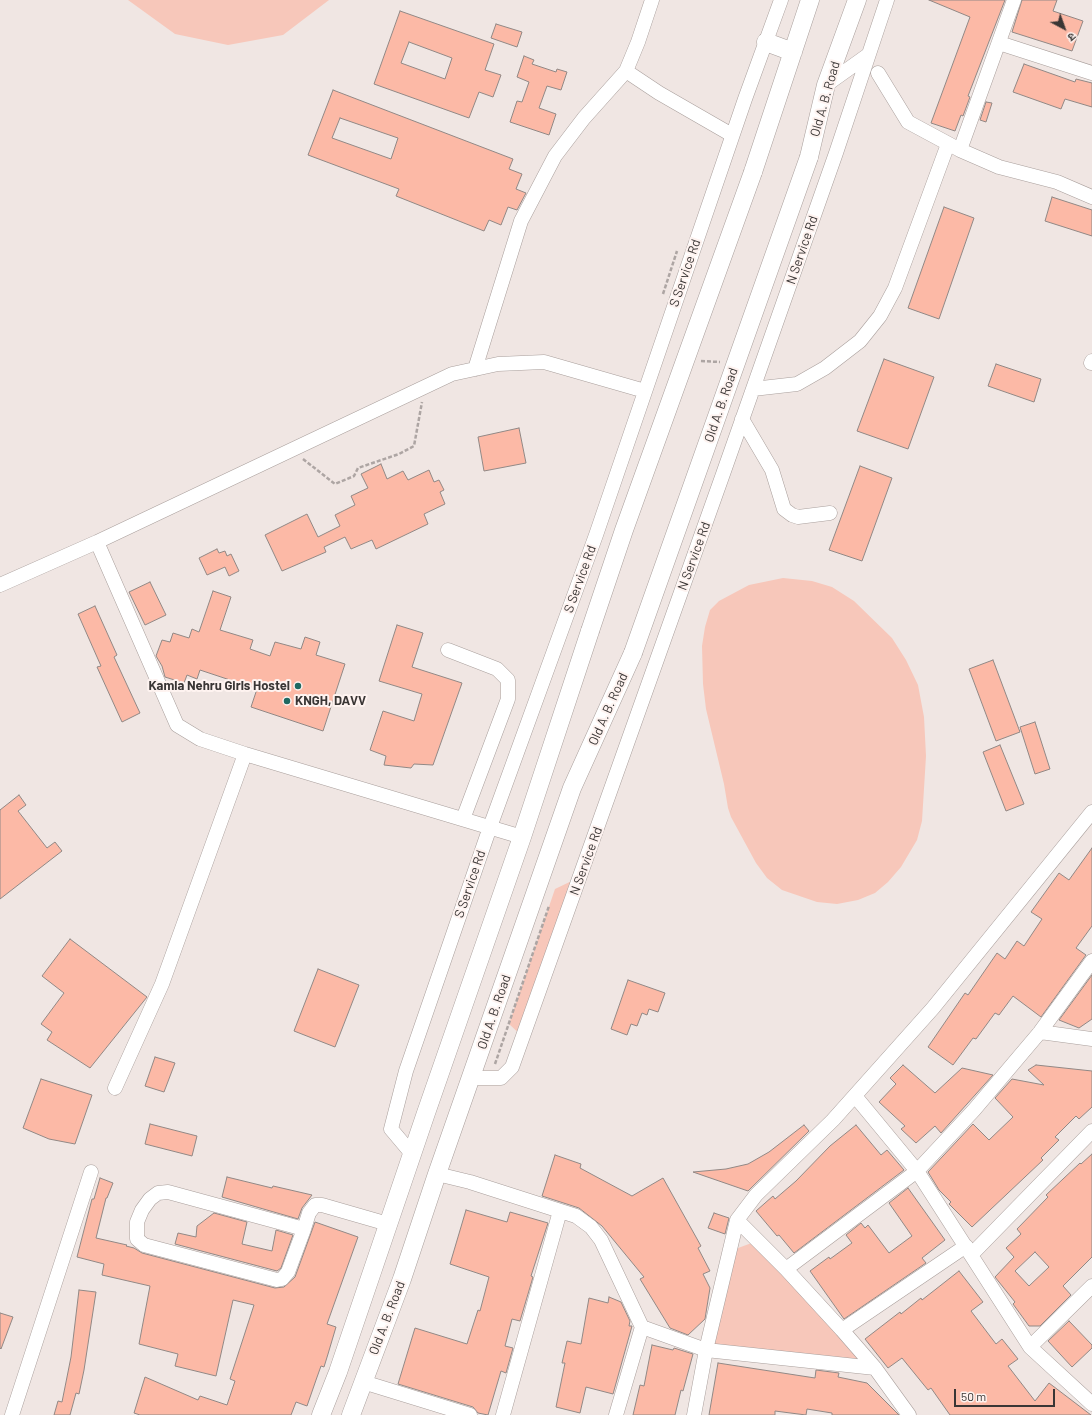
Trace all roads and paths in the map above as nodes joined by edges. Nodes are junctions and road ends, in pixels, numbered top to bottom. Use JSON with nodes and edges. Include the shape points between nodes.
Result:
{"nodes":[{"id":1,"x":652,"y":0,"type":"edge"},
{"id":2,"x":781,"y":0,"type":"edge"},
{"id":3,"x":810,"y":0,"type":"edge"},
{"id":4,"x":857,"y":0,"type":"edge"},
{"id":5,"x":887,"y":0,"type":"edge"},
{"id":6,"x":1014,"y":0,"type":"edge"},
{"id":7,"x":766,"y":42,"type":"junction"},
{"id":8,"x":999,"y":43,"type":"junction"},
{"id":9,"x":793,"y":52,"type":"junction"},
{"id":10,"x":868,"y":56,"type":"junction"},
{"id":11,"x":626,"y":71,"type":"junction"},
{"id":12,"x":878,"y":73,"type":"dead end"},
{"id":13,"x":1092,"y":73,"type":"edge"},
{"id":14,"x":826,"y":85,"type":"junction"},
{"id":15,"x":732,"y":135,"type":"junction"},
{"id":16,"x":948,"y":144,"type":"junction"},
{"id":17,"x":960,"y":150,"type":"junction"},
{"id":18,"x":1092,"y":197,"type":"edge"},
{"id":19,"x":701,"y":361,"type":"dead end"},
{"id":20,"x":720,"y":362,"type":"dead end"},
{"id":21,"x":475,"y":369,"type":"junction"},
{"id":22,"x":424,"y":388,"type":"junction"},
{"id":23,"x":753,"y":389,"type":"junction"},
{"id":24,"x":645,"y":391,"type":"junction"},
{"id":25,"x":742,"y":419,"type":"junction"},
{"id":26,"x":292,"y":450,"type":"junction"},
{"id":27,"x":830,"y":513,"type":"dead end"},
{"id":28,"x":96,"y":542,"type":"junction"},
{"id":29,"x":0,"y":585,"type":"edge"},
{"id":30,"x":448,"y":650,"type":"dead end"},
{"id":31,"x":245,"y":754,"type":"junction"},
{"id":32,"x":1092,"y":812,"type":"edge"},
{"id":33,"x":463,"y":819,"type":"junction"},
{"id":34,"x":490,"y":827,"type":"junction"},
{"id":35,"x":522,"y":837,"type":"junction"},
{"id":36,"x":1092,"y":961,"type":"edge"},
{"id":37,"x":1040,"y":1032,"type":"junction"},
{"id":38,"x":1092,"y":1039,"type":"edge"},
{"id":39,"x":471,"y":1078,"type":"junction"},
{"id":40,"x":115,"y":1088,"type":"dead end"},
{"id":41,"x":855,"y":1096,"type":"junction"},
{"id":42,"x":1092,"y":1131,"type":"edge"},
{"id":43,"x":412,"y":1154,"type":"junction"},
{"id":44,"x":917,"y":1171,"type":"junction"},
{"id":45,"x":91,"y":1172,"type":"dead end"},
{"id":46,"x":437,"y":1174,"type":"junction"},
{"id":47,"x":560,"y":1211,"type":"junction"},
{"id":48,"x":737,"y":1220,"type":"junction"},
{"id":49,"x":388,"y":1224,"type":"junction"},
{"id":50,"x":304,"y":1229,"type":"junction"},
{"id":51,"x":968,"y":1250,"type":"junction"},
{"id":52,"x":786,"y":1269,"type":"junction"},
{"id":53,"x":1092,"y":1286,"type":"edge"},
{"id":54,"x":642,"y":1327,"type":"junction"},
{"id":55,"x":842,"y":1330,"type":"junction"},
{"id":56,"x":1030,"y":1347,"type":"junction"},
{"id":57,"x":706,"y":1350,"type":"junction"},
{"id":58,"x":875,"y":1368,"type":"junction"},
{"id":59,"x":363,"y":1382,"type":"junction"},
{"id":60,"x":1092,"y":1404,"type":"edge"},
{"id":61,"x":12,"y":1415,"type":"edge"},
{"id":62,"x":321,"y":1415,"type":"edge"},
{"id":63,"x":351,"y":1415,"type":"edge"},
{"id":64,"x":470,"y":1415,"type":"edge"},
{"id":65,"x":503,"y":1415,"type":"edge"},
{"id":66,"x":616,"y":1415,"type":"edge"},
{"id":67,"x":694,"y":1415,"type":"edge"},
{"id":68,"x":909,"y":1415,"type":"edge"}],
"edges":[{"from":1,"to":11,"type":"street"},
{"from":2,"to":7,"type":"street","name":"S Service Rd"},
{"from":3,"to":9,"type":"main road"},
{"from":4,"to":14,"type":"main road","name":"Old A. B. Road"},
{"from":5,"to":10,"type":"street","name":"N Service Rd"},
{"from":6,"to":8,"type":"street"},
{"from":7,"to":9,"type":"main road"},
{"from":7,"to":15,"type":"street","name":"S Service Rd"},
{"from":8,"to":13,"type":"street"},
{"from":8,"to":17,"type":"street"},
{"from":9,"to":35,"type":"main road","bridge":true,"via":[[753,172],[624,530]]},
{"from":10,"to":14,"type":"street"},
{"from":10,"to":23,"type":"street","name":"N Service Rd"},
{"from":11,"to":15,"type":"street"},
{"from":11,"to":21,"type":"street","via":[[584,118],[555,156],[521,221]]},
{"from":12,"to":16,"type":"street","via":[[908,122]]},
{"from":14,"to":39,"type":"main road","name":"Old A. B. Road","bridge":true,"via":[[809,157],[633,653],[572,788]]},
{"from":15,"to":24,"type":"street","name":"S Service Rd"},
{"from":16,"to":17,"type":"street"},
{"from":16,"to":23,"type":"street","via":[[895,288],[880,316],[860,341],[825,368],[797,384]]},
{"from":17,"to":18,"type":"street","via":[[999,167],[1056,182]]},
{"from":19,"to":20,"type":"path"},
{"from":21,"to":22,"type":"street","via":[[452,374]]},
{"from":21,"to":24,"type":"street","via":[[498,364],[544,362]]},
{"from":22,"to":26,"type":"street"},
{"from":22,"to":26,"type":"path","via":[[414,446],[358,468],[354,476],[335,484]]},
{"from":23,"to":25,"type":"street","name":"N Service Rd"},
{"from":24,"to":34,"type":"street","name":"S Service Rd","via":[[596,535]]},
{"from":25,"to":27,"type":"street","via":[[772,470],[784,509],[792,516],[798,517]]},
{"from":25,"to":39,"type":"street","name":"N Service Rd","via":[[512,1067],[501,1078]]},
{"from":26,"to":28,"type":"street"},
{"from":28,"to":29,"type":"street"},
{"from":28,"to":31,"type":"street","via":[[177,726],[200,739]]},
{"from":30,"to":33,"type":"street","via":[[497,669],[508,680],[508,699]]},
{"from":31,"to":33,"type":"street"},
{"from":31,"to":40,"type":"street","via":[[162,984]]},
{"from":32,"to":41,"type":"street","via":[[933,1008]]},
{"from":33,"to":34,"type":"street"},
{"from":34,"to":35,"type":"street"},
{"from":34,"to":43,"type":"street","name":"S Service Rd","via":[[406,1071],[391,1128]]},
{"from":35,"to":43,"type":"main road"},
{"from":36,"to":37,"type":"street"},
{"from":37,"to":38,"type":"street"},
{"from":37,"to":44,"type":"street","via":[[974,1110]]},
{"from":39,"to":46,"type":"main road","name":"Old A. B. Road"},
{"from":41,"to":44,"type":"street"},
{"from":41,"to":48,"type":"street","via":[[756,1195]]},
{"from":42,"to":51,"type":"street"},
{"from":43,"to":49,"type":"main road"},
{"from":44,"to":51,"type":"street"},
{"from":44,"to":52,"type":"street"},
{"from":45,"to":61,"type":"street"},
{"from":46,"to":47,"type":"street"},
{"from":46,"to":59,"type":"main road","name":"Old A. B. Road","via":[[402,1279]]},
{"from":47,"to":54,"type":"street","via":[[576,1216],[591,1227],[601,1240]]},
{"from":47,"to":65,"type":"street"},
{"from":48,"to":52,"type":"street"},
{"from":48,"to":57,"type":"street"},
{"from":49,"to":50,"type":"street","via":[[322,1205],[312,1208]]},
{"from":49,"to":62,"type":"main road"},
{"from":50,"to":50,"type":"street","via":[[168,1192],[158,1193],[142,1210],[137,1239],[144,1245],[277,1280],[282,1279],[288,1272]]},
{"from":51,"to":55,"type":"street"},
{"from":51,"to":56,"type":"street"},
{"from":52,"to":55,"type":"street"},
{"from":53,"to":56,"type":"street"},
{"from":54,"to":57,"type":"street"},
{"from":54,"to":66,"type":"street"},
{"from":55,"to":58,"type":"street"},
{"from":56,"to":60,"type":"street"},
{"from":57,"to":58,"type":"street"},
{"from":57,"to":67,"type":"street"},
{"from":58,"to":68,"type":"street"},
{"from":59,"to":63,"type":"main road","name":"Old A. B. Road"},
{"from":59,"to":64,"type":"street"}]}
